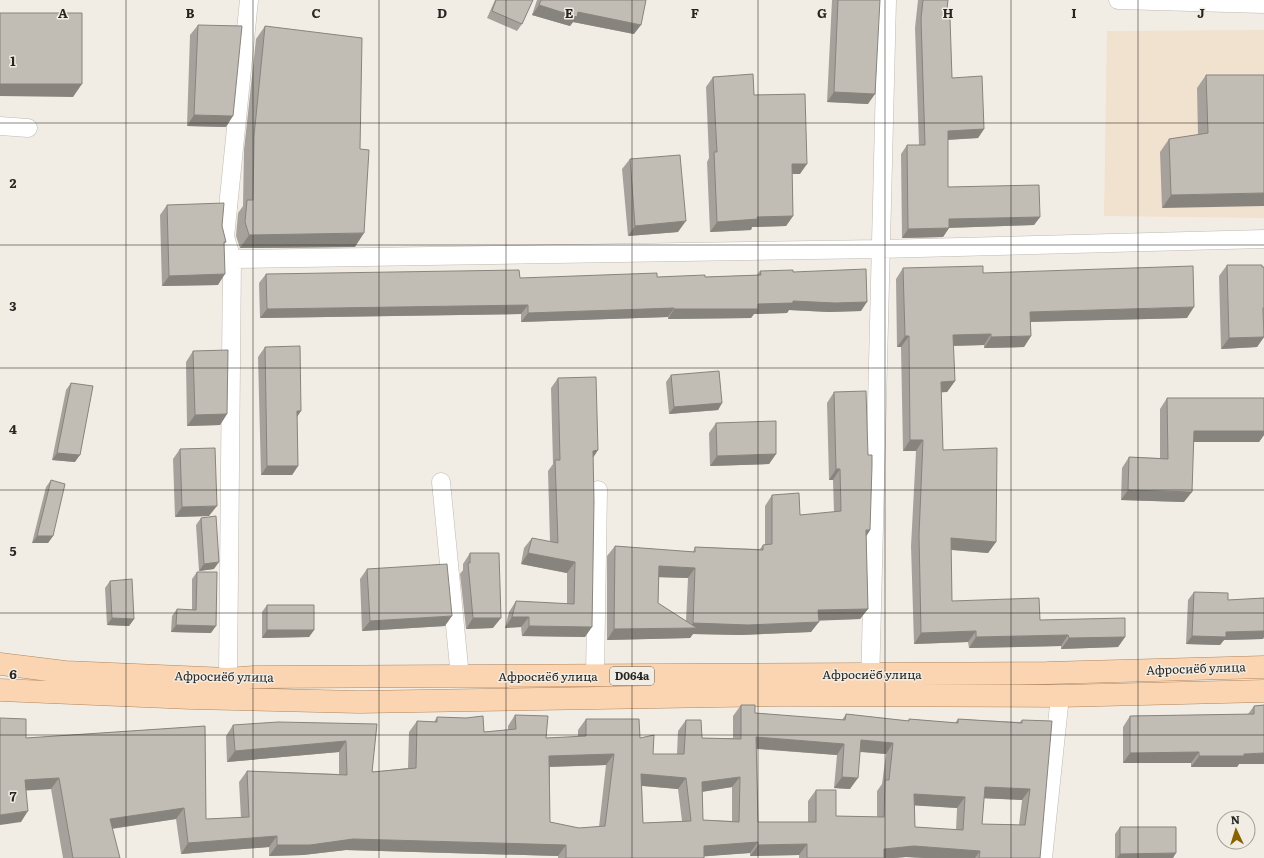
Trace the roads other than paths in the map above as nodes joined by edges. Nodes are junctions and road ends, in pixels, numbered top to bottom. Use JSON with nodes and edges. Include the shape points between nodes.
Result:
{"nodes":[{"id":1,"x":249,"y":0,"type":"edge"},
{"id":2,"x":887,"y":0,"type":"edge"},
{"id":3,"x":1118,"y":0,"type":"edge"},
{"id":4,"x":1264,"y":4,"type":"edge"},
{"id":5,"x":0,"y":126,"type":"edge"},
{"id":6,"x":28,"y":128,"type":"dead end"},
{"id":7,"x":1264,"y":239,"type":"edge"},
{"id":8,"x":880,"y":249,"type":"junction"},
{"id":9,"x":232,"y":259,"type":"junction"},
{"id":10,"x":441,"y":482,"type":"dead end"},
{"id":11,"x":598,"y":490,"type":"dead end"},
{"id":12,"x":0,"y":664,"type":"edge"},
{"id":13,"x":1264,"y":667,"type":"edge"},
{"id":14,"x":460,"y":677,"type":"junction"},
{"id":15,"x":595,"y":677,"type":"junction"},
{"id":16,"x":228,"y":679,"type":"junction"},
{"id":17,"x":870,"y":685,"type":"junction"},
{"id":18,"x":0,"y":690,"type":"edge"},
{"id":19,"x":1264,"y":691,"type":"edge"},
{"id":20,"x":1060,"y":696,"type":"junction"},
{"id":21,"x":1042,"y":858,"type":"edge"}],
"edges":[{"from":1,"to":9,"type":"street","via":[[226,237]]},
{"from":2,"to":8,"type":"street"},
{"from":3,"to":4,"type":"street"},
{"from":5,"to":6,"type":"street"},
{"from":7,"to":8,"type":"street"},
{"from":8,"to":9,"type":"street"},
{"from":8,"to":17,"type":"street"},
{"from":9,"to":16,"type":"street"},
{"from":10,"to":14,"type":"street"},
{"from":11,"to":15,"type":"street"},
{"from":12,"to":16,"type":"main road","name":"Афросиёб улица","number":"D064a","via":[[65,672]]},
{"from":13,"to":17,"type":"main road","name":"Афросиёб улица","number":"D064a","via":[[1047,673]]},
{"from":14,"to":15,"type":"main road","name":"Афросиёб улица","number":"D064a"},
{"from":14,"to":16,"type":"main road","name":"Афросиёб улица","number":"D064a"},
{"from":15,"to":17,"type":"main road","name":"Афросиёб улица","number":"D064a"},
{"from":17,"to":18,"type":"main road","name":"Афросиёб улица","number":"D064a","via":[[540,698],[359,702]]},
{"from":17,"to":20,"type":"main road","name":"Афросиёб улица","number":"D064a"},
{"from":19,"to":20,"type":"main road","name":"Афросиёб улица","number":"D064a"},
{"from":20,"to":21,"type":"street"}]}
